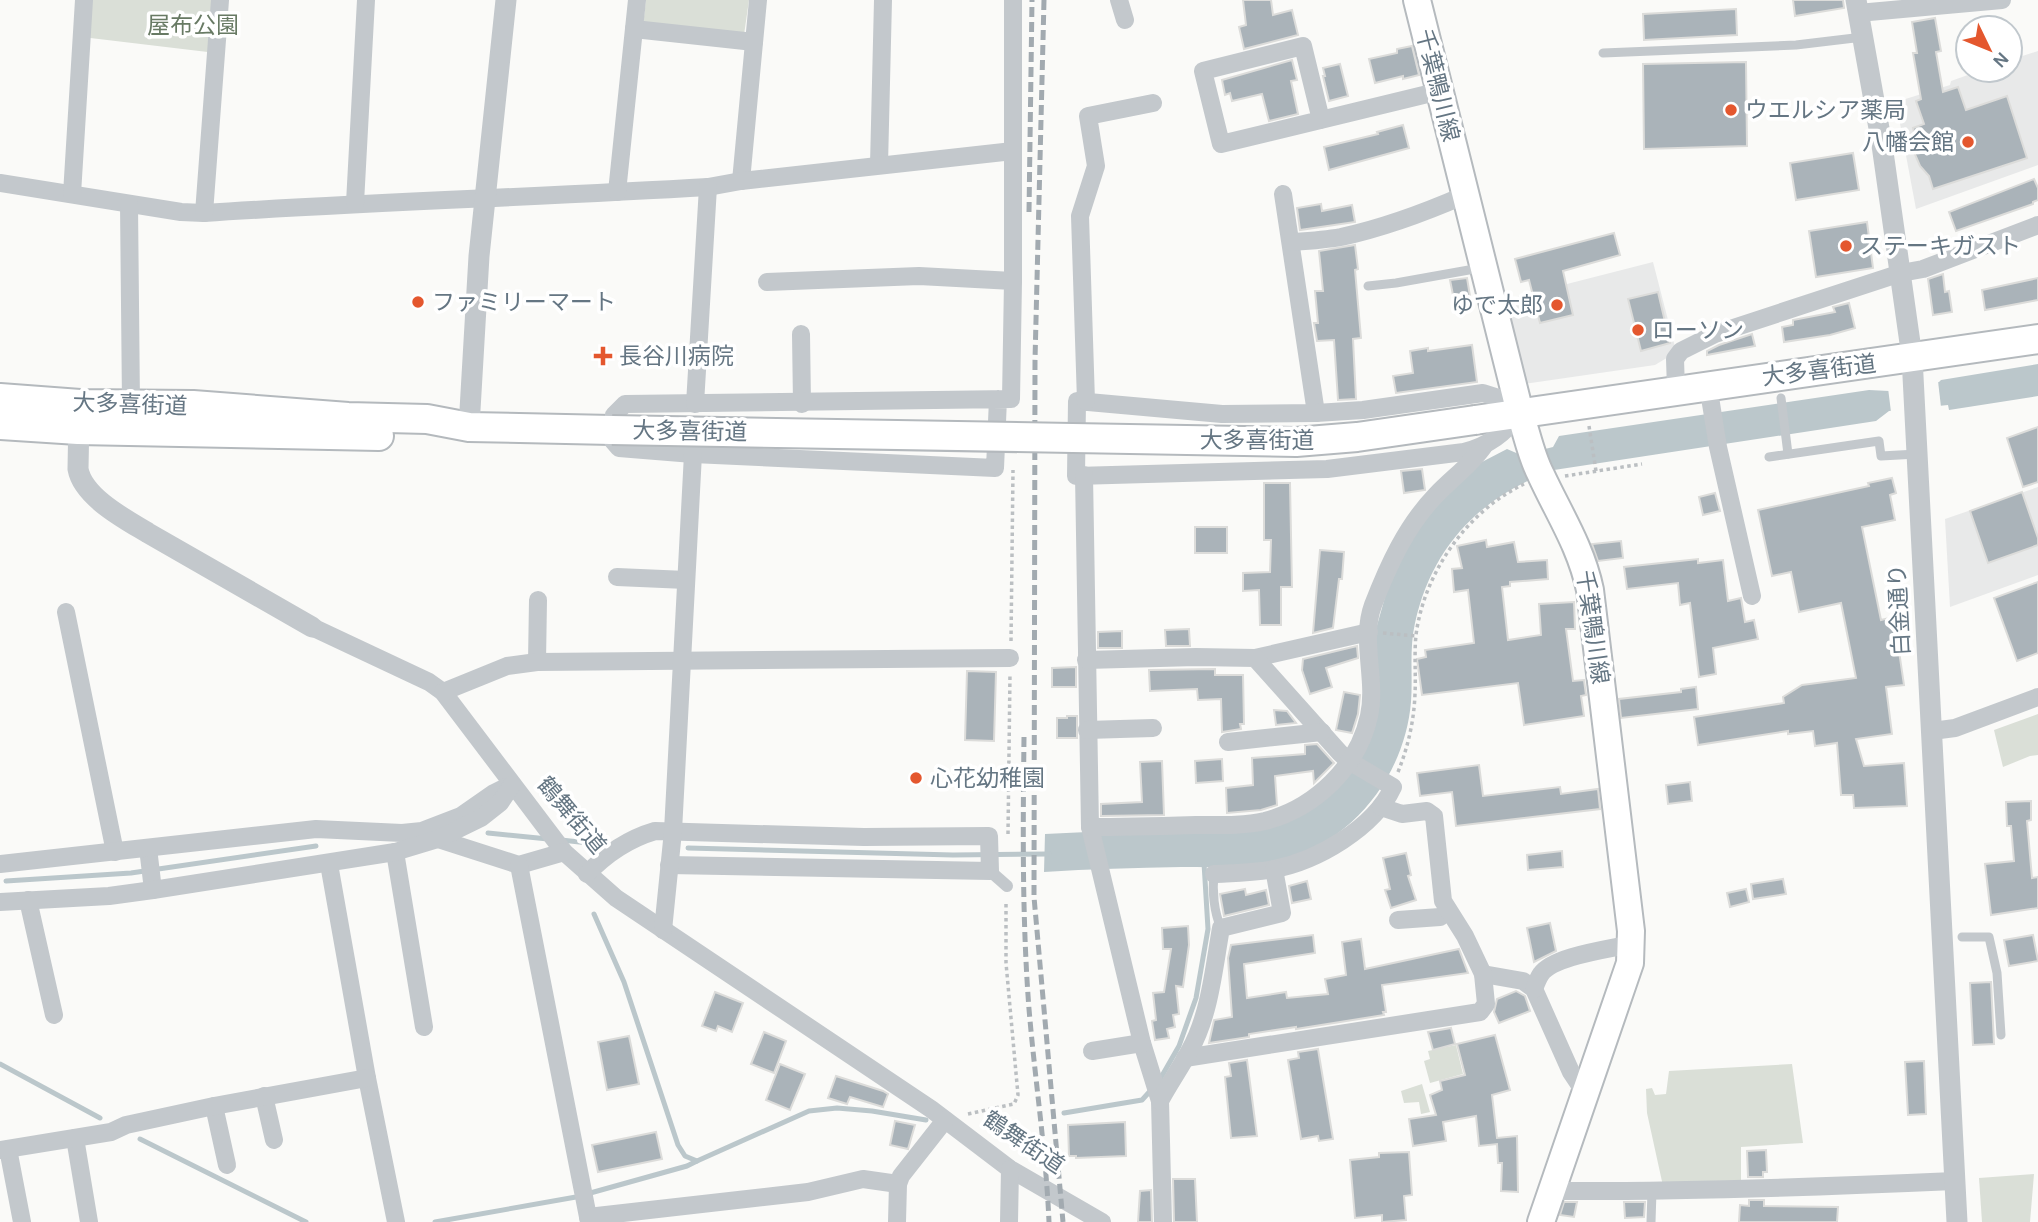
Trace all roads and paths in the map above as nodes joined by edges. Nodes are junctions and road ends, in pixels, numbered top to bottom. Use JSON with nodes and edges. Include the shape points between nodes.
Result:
{"nodes":[{"id":1,"x":85,"y":0,"type":"edge"},
{"id":2,"x":220,"y":0,"type":"edge"},
{"id":3,"x":366,"y":0,"type":"edge"},
{"id":4,"x":506,"y":0,"type":"edge"},
{"id":5,"x":637,"y":0,"type":"edge"},
{"id":6,"x":758,"y":0,"type":"edge"},
{"id":7,"x":883,"y":0,"type":"edge"},
{"id":8,"x":1013,"y":0,"type":"edge"},
{"id":9,"x":1119,"y":0,"type":"edge"},
{"id":10,"x":1417,"y":0,"type":"edge"},
{"id":11,"x":2002,"y":0,"type":"edge"},
{"id":12,"x":1952,"y":3,"type":"edge"},
{"id":13,"x":1857,"y":7,"type":"edge"},
{"id":14,"x":1125,"y":20,"type":"dead end"},
{"id":15,"x":634,"y":29,"type":"junction"},
{"id":16,"x":1863,"y":37,"type":"junction"},
{"id":17,"x":754,"y":42,"type":"junction"},
{"id":18,"x":1603,"y":53,"type":"dead end"},
{"id":19,"x":1440,"y":91,"type":"junction"},
{"id":20,"x":1153,"y":103,"type":"dead end"},
{"id":21,"x":1321,"y":120,"type":"junction"},
{"id":22,"x":1013,"y":150,"type":"junction"},
{"id":23,"x":879,"y":165,"type":"junction"},
{"id":24,"x":741,"y":181,"type":"junction"},
{"id":25,"x":0,"y":183,"type":"edge"},
{"id":26,"x":708,"y":187,"type":"junction"},
{"id":27,"x":617,"y":192,"type":"junction"},
{"id":28,"x":72,"y":194,"type":"junction"},
{"id":29,"x":1283,"y":194,"type":"dead end"},
{"id":30,"x":1465,"y":195,"type":"junction"},
{"id":31,"x":484,"y":200,"type":"junction"},
{"id":32,"x":355,"y":203,"type":"junction"},
{"id":33,"x":129,"y":204,"type":"junction"},
{"id":34,"x":204,"y":213,"type":"junction"},
{"id":35,"x":2038,"y":225,"type":"edge"},
{"id":36,"x":1292,"y":242,"type":"junction"},
{"id":37,"x":1483,"y":268,"type":"junction"},
{"id":38,"x":1901,"y":274,"type":"junction"},
{"id":39,"x":1013,"y":281,"type":"junction"},
{"id":40,"x":768,"y":282,"type":"dead end"},
{"id":41,"x":1368,"y":286,"type":"dead end"},
{"id":42,"x":801,"y":334,"type":"dead end"},
{"id":43,"x":2038,"y":339,"type":"edge"},
{"id":44,"x":1913,"y":370,"type":"junction"},
{"id":45,"x":1676,"y":389,"type":"junction"},
{"id":46,"x":0,"y":398,"type":"edge"},
{"id":47,"x":1710,"y":398,"type":"junction"},
{"id":48,"x":998,"y":399,"type":"junction"},
{"id":49,"x":1781,"y":400,"type":"dead end"},
{"id":50,"x":1086,"y":401,"type":"junction"},
{"id":51,"x":131,"y":404,"type":"junction"},
{"id":52,"x":695,"y":404,"type":"junction"},
{"id":53,"x":802,"y":404,"type":"junction"},
{"id":54,"x":1316,"y":413,"type":"junction"},
{"id":55,"x":1520,"y":413,"type":"junction"},
{"id":56,"x":79,"y":417,"type":"junction"},
{"id":57,"x":0,"y":425,"type":"edge"},
{"id":58,"x":1589,"y":426,"type":"dead end"},
{"id":59,"x":469,"y":427,"type":"junction"},
{"id":60,"x":612,"y":430,"type":"junction"},
{"id":61,"x":1484,"y":446,"type":"junction"},
{"id":62,"x":693,"y":454,"type":"junction"},
{"id":63,"x":1788,"y":454,"type":"junction"},
{"id":64,"x":1918,"y":454,"type":"junction"},
{"id":65,"x":1769,"y":457,"type":"dead end"},
{"id":66,"x":1642,"y":464,"type":"dead end"},
{"id":67,"x":995,"y":468,"type":"junction"},
{"id":68,"x":1595,"y":471,"type":"junction"},
{"id":69,"x":1541,"y":474,"type":"junction"},
{"id":70,"x":1084,"y":475,"type":"junction"},
{"id":71,"x":617,"y":577,"type":"dead end"},
{"id":72,"x":686,"y":580,"type":"junction"},
{"id":73,"x":1752,"y":596,"type":"dead end"},
{"id":74,"x":538,"y":600,"type":"dead end"},
{"id":75,"x":66,"y":612,"type":"dead end"},
{"id":76,"x":313,"y":627,"type":"joint"},
{"id":77,"x":1369,"y":632,"type":"junction"},
{"id":78,"x":1416,"y":636,"type":"junction"},
{"id":79,"x":1010,"y":658,"type":"junction"},
{"id":80,"x":1255,"y":658,"type":"junction"},
{"id":81,"x":683,"y":660,"type":"junction"},
{"id":82,"x":1086,"y":660,"type":"junction"},
{"id":83,"x":537,"y":662,"type":"junction"},
{"id":84,"x":443,"y":692,"type":"junction"},
{"id":85,"x":2038,"y":697,"type":"edge"},
{"id":86,"x":1153,"y":728,"type":"dead end"},
{"id":87,"x":1087,"y":730,"type":"junction"},
{"id":88,"x":1932,"y":731,"type":"junction"},
{"id":89,"x":1322,"y":732,"type":"junction"},
{"id":90,"x":1228,"y":742,"type":"dead end"},
{"id":91,"x":1349,"y":761,"type":"junction"},
{"id":92,"x":512,"y":785,"type":"junction"},
{"id":93,"x":1393,"y":788,"type":"junction"},
{"id":94,"x":1381,"y":807,"type":"junction"},
{"id":95,"x":1008,"y":821,"type":"dead end"},
{"id":96,"x":1090,"y":829,"type":"junction"},
{"id":97,"x":673,"y":831,"type":"junction"},
{"id":98,"x":864,"y":837,"type":"junction"},
{"id":99,"x":438,"y":839,"type":"junction"},
{"id":100,"x":148,"y":848,"type":"junction"},
{"id":101,"x":115,"y":852,"type":"junction"},
{"id":102,"x":394,"y":852,"type":"junction"},
{"id":103,"x":564,"y":852,"type":"junction"},
{"id":104,"x":0,"y":864,"type":"edge"},
{"id":105,"x":329,"y":864,"type":"junction"},
{"id":106,"x":519,"y":865,"type":"junction"},
{"id":107,"x":669,"y":865,"type":"junction"},
{"id":108,"x":864,"y":869,"type":"junction"},
{"id":109,"x":1274,"y":869,"type":"junction"},
{"id":110,"x":990,"y":871,"type":"junction"},
{"id":111,"x":587,"y":874,"type":"junction"},
{"id":112,"x":1214,"y":874,"type":"joint"},
{"id":113,"x":1007,"y":886,"type":"joint"},
{"id":114,"x":153,"y":890,"type":"junction"},
{"id":115,"x":28,"y":900,"type":"junction"},
{"id":116,"x":0,"y":902,"type":"edge"},
{"id":117,"x":1448,"y":911,"type":"junction"},
{"id":118,"x":1398,"y":920,"type":"dead end"},
{"id":119,"x":1222,"y":928,"type":"junction"},
{"id":120,"x":663,"y":930,"type":"junction"},
{"id":121,"x":1962,"y":937,"type":"dead end"},
{"id":122,"x":1631,"y":944,"type":"junction"},
{"id":123,"x":1483,"y":974,"type":"junction"},
{"id":124,"x":1534,"y":989,"type":"junction"},
{"id":125,"x":54,"y":1014,"type":"dead end"},
{"id":126,"x":425,"y":1027,"type":"dead end"},
{"id":127,"x":2001,"y":1035,"type":"dead end"},
{"id":128,"x":1142,"y":1043,"type":"junction"},
{"id":129,"x":1092,"y":1051,"type":"dead end"},
{"id":130,"x":1185,"y":1058,"type":"junction"},
{"id":131,"x":367,"y":1078,"type":"junction"},
{"id":132,"x":1585,"y":1093,"type":"junction"},
{"id":133,"x":264,"y":1097,"type":"junction"},
{"id":134,"x":1160,"y":1101,"type":"junction"},
{"id":135,"x":214,"y":1106,"type":"junction"},
{"id":136,"x":945,"y":1120,"type":"junction"},
{"id":137,"x":75,"y":1138,"type":"junction"},
{"id":138,"x":274,"y":1140,"type":"dead end"},
{"id":139,"x":4,"y":1149,"type":"edge"},
{"id":140,"x":228,"y":1165,"type":"dead end"},
{"id":141,"x":1010,"y":1169,"type":"junction"},
{"id":142,"x":1954,"y":1181,"type":"junction"},
{"id":143,"x":898,"y":1184,"type":"junction"},
{"id":144,"x":1551,"y":1191,"type":"junction"},
{"id":145,"x":1652,"y":1192,"type":"junction"},
{"id":146,"x":586,"y":1207,"type":"edge"},
{"id":147,"x":22,"y":1222,"type":"edge"},
{"id":148,"x":89,"y":1222,"type":"edge"},
{"id":149,"x":396,"y":1222,"type":"edge"},
{"id":150,"x":897,"y":1222,"type":"edge"},
{"id":151,"x":1009,"y":1222,"type":"edge"},
{"id":152,"x":1102,"y":1222,"type":"edge"},
{"id":153,"x":1163,"y":1222,"type":"edge"},
{"id":154,"x":1541,"y":1222,"type":"edge"},
{"id":155,"x":1651,"y":1222,"type":"edge"},
{"id":156,"x":1956,"y":1222,"type":"edge"}],
"edges":[{"from":1,"to":28,"type":"street"},
{"from":2,"to":34,"type":"street"},
{"from":3,"to":32,"type":"street"},
{"from":4,"to":31,"type":"street"},
{"from":5,"to":15,"type":"street"},
{"from":6,"to":17,"type":"street"},
{"from":7,"to":23,"type":"street"},
{"from":8,"to":22,"type":"street"},
{"from":9,"to":14,"type":"street"},
{"from":10,"to":19,"type":"main road","name":"千葉鴨川線"},
{"from":11,"to":12,"type":"street"},
{"from":12,"to":13,"type":"street"},
{"from":13,"to":16,"type":"street","name":"白金通り"},
{"from":15,"to":17,"type":"street"},
{"from":15,"to":27,"type":"street"},
{"from":16,"to":18,"type":"lane","via":[[1796,45]]},
{"from":16,"to":38,"type":"street","name":"白金通り"},
{"from":17,"to":24,"type":"street"},
{"from":19,"to":21,"type":"street"},
{"from":19,"to":30,"type":"main road","name":"千葉鴨川線"},
{"from":20,"to":50,"type":"street","via":[[1088,116],[1096,166],[1080,216]]},
{"from":21,"to":21,"type":"street","via":[[1221,145],[1203,71],[1303,46]]},
{"from":22,"to":23,"type":"street"},
{"from":22,"to":39,"type":"street"},
{"from":23,"to":24,"type":"street"},
{"from":24,"to":26,"type":"street"},
{"from":25,"to":28,"type":"street"},
{"from":26,"to":27,"type":"street"},
{"from":26,"to":52,"type":"street"},
{"from":27,"to":31,"type":"street"},
{"from":28,"to":33,"type":"street"},
{"from":29,"to":36,"type":"street"},
{"from":30,"to":36,"type":"street","via":[[1340,237]]},
{"from":30,"to":37,"type":"main road","name":"千葉鴨川線"},
{"from":31,"to":32,"type":"street"},
{"from":31,"to":59,"type":"street"},
{"from":32,"to":34,"type":"street"},
{"from":33,"to":34,"type":"street"},
{"from":33,"to":51,"type":"street"},
{"from":35,"to":38,"type":"street"},
{"from":36,"to":54,"type":"street"},
{"from":37,"to":41,"type":"lane"},
{"from":37,"to":55,"type":"main road","name":"千葉鴨川線"},
{"from":38,"to":44,"type":"street","name":"白金通り"},
{"from":38,"to":45,"type":"street","via":[[1715,334],[1681,351],[1675,359]]},
{"from":39,"to":40,"type":"street","via":[[919,276]]},
{"from":39,"to":48,"type":"street","via":[[1011,399]]},
{"from":42,"to":53,"type":"street"},
{"from":43,"to":44,"type":"highway","name":"大多喜街道"},
{"from":44,"to":47,"type":"highway","name":"大多喜街道"},
{"from":44,"to":64,"type":"street","name":"白金通り"},
{"from":45,"to":47,"type":"highway","name":"大多喜街道"},
{"from":45,"to":55,"type":"highway","name":"大多喜街道"},
{"from":46,"to":56,"type":"highway","name":"大多喜街道"},
{"from":47,"to":73,"type":"street"},
{"from":48,"to":53,"type":"street"},
{"from":48,"to":67,"type":"street"},
{"from":49,"to":63,"type":"lane"},
{"from":50,"to":54,"type":"street","via":[[1222,414]]},
{"from":50,"to":70,"type":"street","via":[[1077,401],[1076,476]]},
{"from":51,"to":56,"type":"highway","name":"大多喜街道"},
{"from":51,"to":59,"type":"highway","name":"大多喜街道","via":[[427,419]]},
{"from":52,"to":53,"type":"street"},
{"from":52,"to":60,"type":"street","via":[[625,404],[614,415]]},
{"from":54,"to":55,"type":"street","via":[[1363,411],[1483,393],[1505,400]]},
{"from":55,"to":60,"type":"highway","name":"大多喜街道","bridge":true,"via":[[1296,442]]},
{"from":55,"to":61,"type":"street","via":[[1505,433]]},
{"from":55,"to":69,"type":"main road","name":"千葉鴨川線"},
{"from":56,"to":57,"type":"highway","name":"大多喜街道"},
{"from":56,"to":59,"type":"highway","name":"大多喜街道","via":[[425,437]]},
{"from":56,"to":76,"type":"street","name":"鶴舞街道","via":[[78,469],[88,489],[130,522]]},
{"from":58,"to":68,"type":"path"},
{"from":59,"to":60,"type":"highway","name":"大多喜街道"},
{"from":60,"to":62,"type":"street","via":[[613,441],[620,448]]},
{"from":61,"to":70,"type":"street","via":[[1327,469]]},
{"from":61,"to":77,"type":"street","via":[[1409,529],[1372,607]]},
{"from":62,"to":67,"type":"street"},
{"from":62,"to":72,"type":"street"},
{"from":63,"to":64,"type":"lane","via":[[1879,441],[1881,456]]},
{"from":63,"to":65,"type":"lane"},
{"from":64,"to":88,"type":"street","name":"白金通り"},
{"from":66,"to":68,"type":"path"},
{"from":67,"to":79,"type":"path","via":[[1013,469]]},
{"from":68,"to":69,"type":"path"},
{"from":69,"to":78,"type":"path","via":[[1497,501],[1454,543],[1429,590]]},
{"from":69,"to":122,"type":"main road","name":"千葉鴨川線","via":[[1573,536],[1590,590]]},
{"from":70,"to":82,"type":"street"},
{"from":71,"to":72,"type":"street"},
{"from":72,"to":81,"type":"street"},
{"from":74,"to":83,"type":"street"},
{"from":75,"to":101,"type":"street"},
{"from":76,"to":84,"type":"street","name":"鶴舞街道"},
{"from":77,"to":78,"type":"path"},
{"from":77,"to":80,"type":"street"},
{"from":77,"to":91,"type":"street","via":[[1370,710],[1363,737]]},
{"from":78,"to":93,"type":"path","via":[[1413,716]]},
{"from":79,"to":81,"type":"street"},
{"from":79,"to":95,"type":"path"},
{"from":80,"to":82,"type":"street"},
{"from":80,"to":89,"type":"street"},
{"from":81,"to":83,"type":"street"},
{"from":81,"to":97,"type":"street"},
{"from":82,"to":87,"type":"street"},
{"from":83,"to":84,"type":"street","via":[[507,666]]},
{"from":84,"to":92,"type":"street","name":"鶴舞街道"},
{"from":85,"to":88,"type":"street","via":[[1955,728]]},
{"from":86,"to":87,"type":"street"},
{"from":87,"to":96,"type":"street"},
{"from":88,"to":142,"type":"street","name":"白金通り"},
{"from":89,"to":90,"type":"street"},
{"from":89,"to":91,"type":"street"},
{"from":91,"to":93,"type":"street"},
{"from":91,"to":96,"type":"street","via":[[1326,790],[1288,813],[1264,821]]},
{"from":92,"to":99,"type":"street","via":[[500,803],[481,818]]},
{"from":92,"to":100,"type":"street","via":[[461,816],[422,831],[316,829]]},
{"from":92,"to":103,"type":"street","name":"鶴舞街道"},
{"from":93,"to":94,"type":"street"},
{"from":94,"to":109,"type":"street","via":[[1335,845]]},
{"from":94,"to":117,"type":"street","via":[[1402,814],[1427,811],[1434,816]]},
{"from":96,"to":128,"type":"street"},
{"from":97,"to":98,"type":"street"},
{"from":97,"to":107,"type":"street"},
{"from":97,"to":111,"type":"street","via":[[639,835],[602,858]]},
{"from":98,"to":108,"type":"street"},
{"from":98,"to":110,"type":"street","via":[[989,836]]},
{"from":99,"to":102,"type":"street"},
{"from":99,"to":106,"type":"street"},
{"from":100,"to":101,"type":"street"},
{"from":100,"to":114,"type":"street"},
{"from":101,"to":104,"type":"street"},
{"from":102,"to":105,"type":"street"},
{"from":102,"to":126,"type":"street"},
{"from":103,"to":106,"type":"street"},
{"from":103,"to":111,"type":"street","name":"鶴舞街道"},
{"from":105,"to":114,"type":"street"},
{"from":105,"to":131,"type":"street"},
{"from":106,"to":146,"type":"street"},
{"from":107,"to":108,"type":"street"},
{"from":107,"to":120,"type":"street"},
{"from":108,"to":110,"type":"street"},
{"from":109,"to":112,"type":"street"},
{"from":109,"to":119,"type":"street","via":[[1282,913]]},
{"from":110,"to":113,"type":"street"},
{"from":111,"to":120,"type":"street","name":"鶴舞街道"},
{"from":112,"to":119,"type":"lane"},
{"from":113,"to":136,"type":"path","via":[[1006,963],[1018,1094],[1014,1104]]},
{"from":114,"to":115,"type":"street"},
{"from":115,"to":116,"type":"street"},
{"from":115,"to":125,"type":"street"},
{"from":117,"to":118,"type":"street","via":[[1440,917]]},
{"from":117,"to":123,"type":"street"},
{"from":119,"to":130,"type":"street","via":[[1202,1019]]},
{"from":120,"to":136,"type":"street","name":"鶴舞街道"},
{"from":121,"to":127,"type":"lane","via":[[1989,937],[1997,973]]},
{"from":122,"to":124,"type":"street","via":[[1550,966]]},
{"from":122,"to":132,"type":"main road","name":"千葉鴨川線","via":[[1630,963]]},
{"from":123,"to":124,"type":"street","via":[[1523,981]]},
{"from":123,"to":130,"type":"street","via":[[1486,1004],[1480,1012]]},
{"from":124,"to":132,"type":"street"},
{"from":128,"to":129,"type":"street"},
{"from":128,"to":134,"type":"street"},
{"from":130,"to":134,"type":"street"},
{"from":131,"to":133,"type":"street"},
{"from":131,"to":149,"type":"street"},
{"from":132,"to":144,"type":"main road","name":"千葉鴨川線"},
{"from":133,"to":135,"type":"street"},
{"from":133,"to":138,"type":"street"},
{"from":134,"to":153,"type":"street"},
{"from":135,"to":137,"type":"street"},
{"from":135,"to":140,"type":"street"},
{"from":136,"to":141,"type":"street","name":"鶴舞街道"},
{"from":136,"to":143,"type":"street","via":[[908,1164]]},
{"from":137,"to":139,"type":"street"},
{"from":137,"to":148,"type":"street"},
{"from":139,"to":147,"type":"street"},
{"from":141,"to":151,"type":"street"},
{"from":141,"to":152,"type":"street","name":"鶴舞街道"},
{"from":142,"to":145,"type":"street"},
{"from":142,"to":156,"type":"street","name":"白金通り"},
{"from":143,"to":146,"type":"street","via":[[863,1179],[808,1192]]},
{"from":143,"to":150,"type":"street"},
{"from":144,"to":145,"type":"street"},
{"from":144,"to":154,"type":"main road","name":"千葉鴨川線"},
{"from":145,"to":155,"type":"lane"}]}
